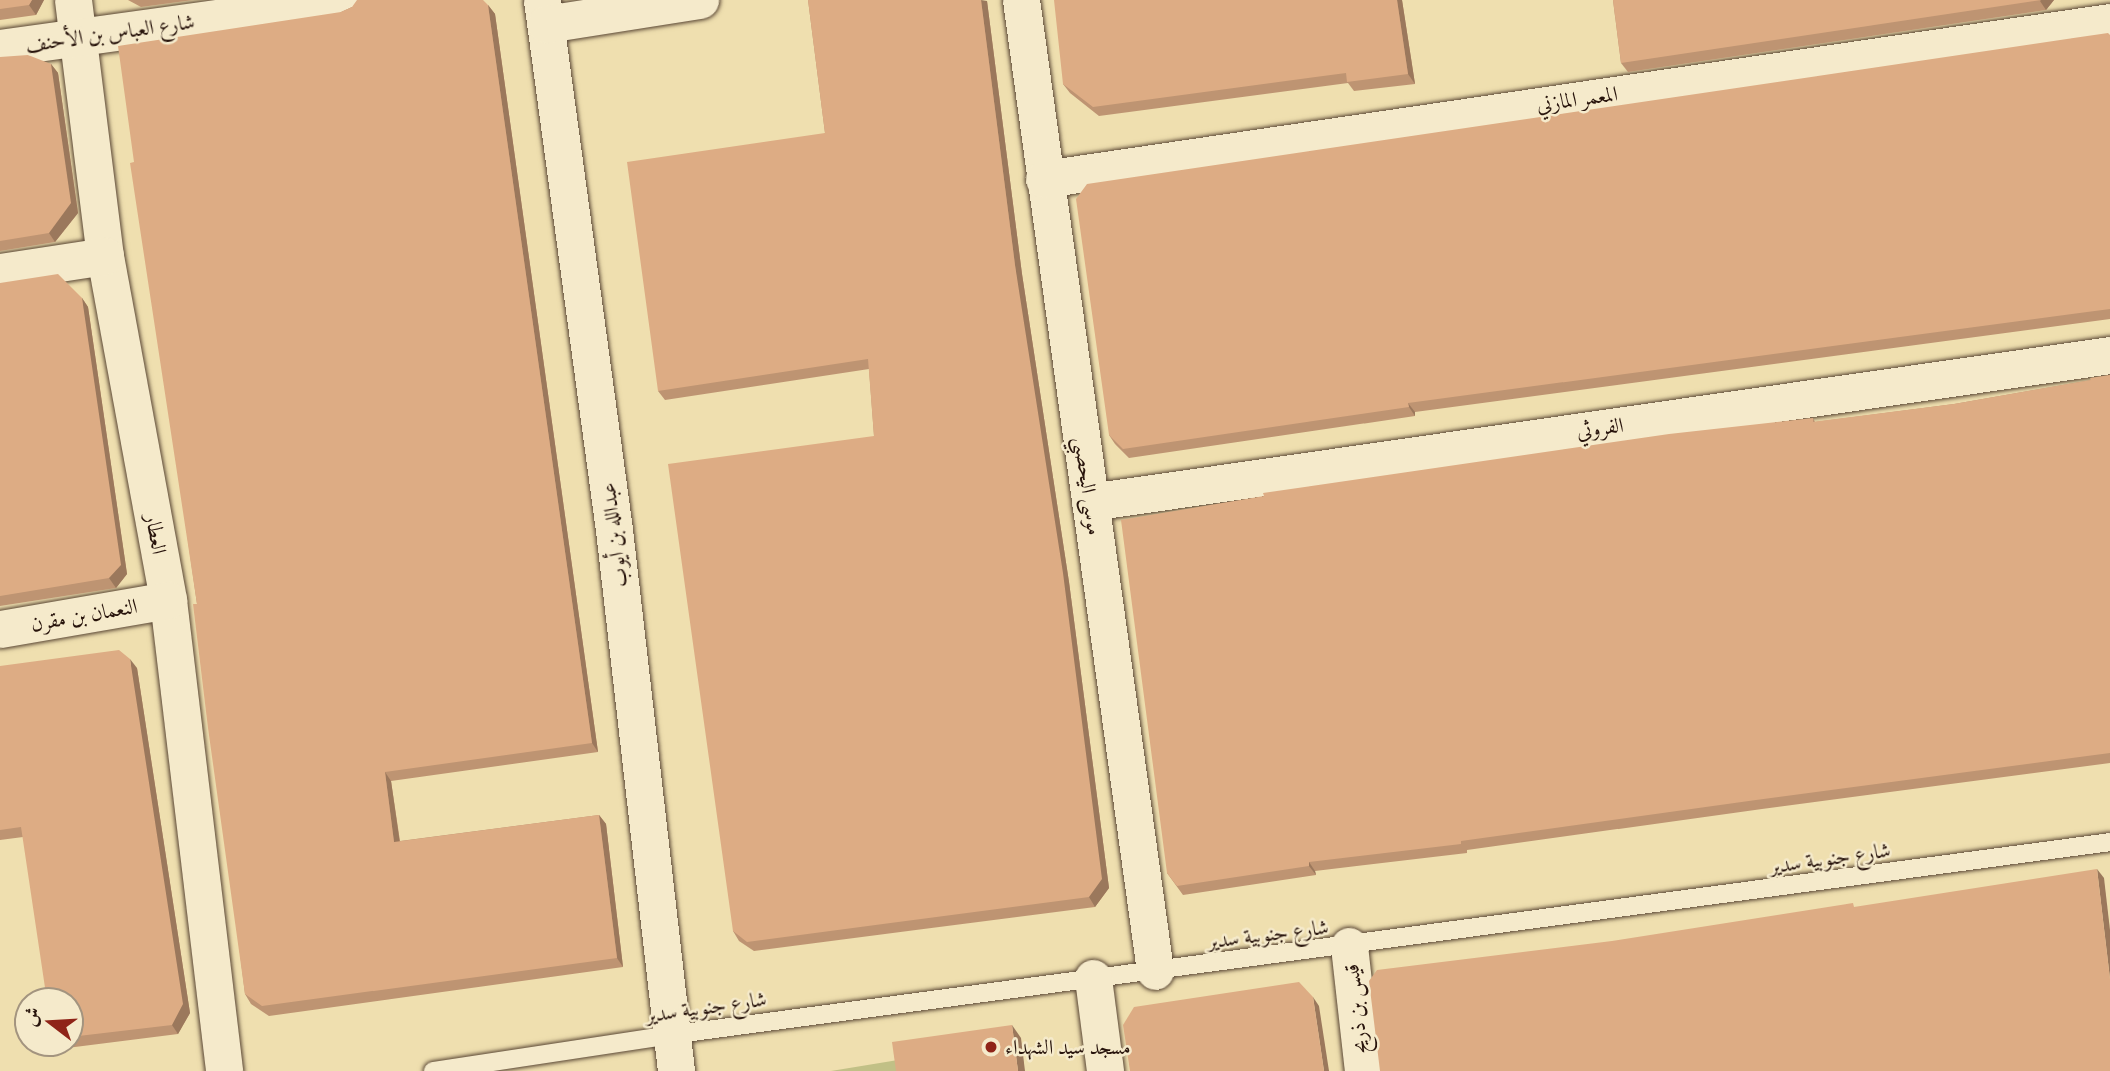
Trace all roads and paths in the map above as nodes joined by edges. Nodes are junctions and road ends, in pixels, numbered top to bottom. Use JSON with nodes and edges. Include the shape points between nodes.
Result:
{"nodes":[{"id":1,"x":73,"y":0,"type":"edge"},
{"id":2,"x":345,"y":0,"type":"edge"},
{"id":3,"x":700,"y":0,"type":"edge"},
{"id":4,"x":1021,"y":0,"type":"edge"},
{"id":5,"x":544,"y":12,"type":"edge"},
{"id":6,"x":2102,"y":15,"type":"edge"},
{"id":7,"x":78,"y":37,"type":"junction"},
{"id":8,"x":0,"y":48,"type":"edge"},
{"id":9,"x":1044,"y":179,"type":"junction"},
{"id":10,"x":105,"y":256,"type":"junction"},
{"id":11,"x":0,"y":272,"type":"edge"},
{"id":12,"x":2110,"y":355,"type":"edge"},
{"id":13,"x":1090,"y":502,"type":"junction"},
{"id":14,"x":168,"y":600,"type":"junction"},
{"id":15,"x":0,"y":629,"type":"edge"},
{"id":16,"x":2110,"y":842,"type":"edge"},
{"id":17,"x":1349,"y":946,"type":"junction"},
{"id":18,"x":1155,"y":971,"type":"junction"},
{"id":19,"x":1093,"y":978,"type":"junction"},
{"id":20,"x":670,"y":1035,"type":"junction"},
{"id":21,"x":224,"y":1071,"type":"edge"},
{"id":22,"x":433,"y":1071,"type":"edge"},
{"id":23,"x":676,"y":1071,"type":"edge"},
{"id":24,"x":1105,"y":1071,"type":"edge"},
{"id":25,"x":1363,"y":1071,"type":"edge"}],
"edges":[{"from":1,"to":7,"type":"street","name":"العطار"},
{"from":2,"to":7,"type":"street","name":"شارع العباس بن الأحنف"},
{"from":3,"to":5,"type":"street"},
{"from":4,"to":9,"type":"street","name":"موسى اليحصبي"},
{"from":5,"to":20,"type":"street","name":"عبدالله بن أيوب","via":[[614,530]]},
{"from":6,"to":9,"type":"street","name":"المعمر المازني"},
{"from":7,"to":8,"type":"street","name":"شارع العباس بن الأحنف"},
{"from":7,"to":10,"type":"street","name":"العطار"},
{"from":9,"to":13,"type":"street","name":"موسى اليحصبي"},
{"from":10,"to":11,"type":"street"},
{"from":10,"to":14,"type":"street","name":"العطار"},
{"from":12,"to":13,"type":"street","name":"الفروثي"},
{"from":13,"to":18,"type":"street","name":"موسى اليحصبي"},
{"from":14,"to":15,"type":"street","name":"النعمان بن مقرن"},
{"from":14,"to":21,"type":"street","name":"العطار"},
{"from":16,"to":17,"type":"lane","name":"شارع جنوبية سدير"},
{"from":17,"to":18,"type":"lane","name":"شارع جنوبية سدير"},
{"from":17,"to":25,"type":"street","name":"قيس بن ذريح"},
{"from":18,"to":19,"type":"lane","name":"شارع جنوبية سدير"},
{"from":19,"to":20,"type":"lane","name":"شارع جنوبية سدير"},
{"from":19,"to":24,"type":"street"},
{"from":20,"to":22,"type":"lane","name":"شارع جنوبية سدير"},
{"from":20,"to":23,"type":"street","name":"عبدالله بن أيوب"}]}
